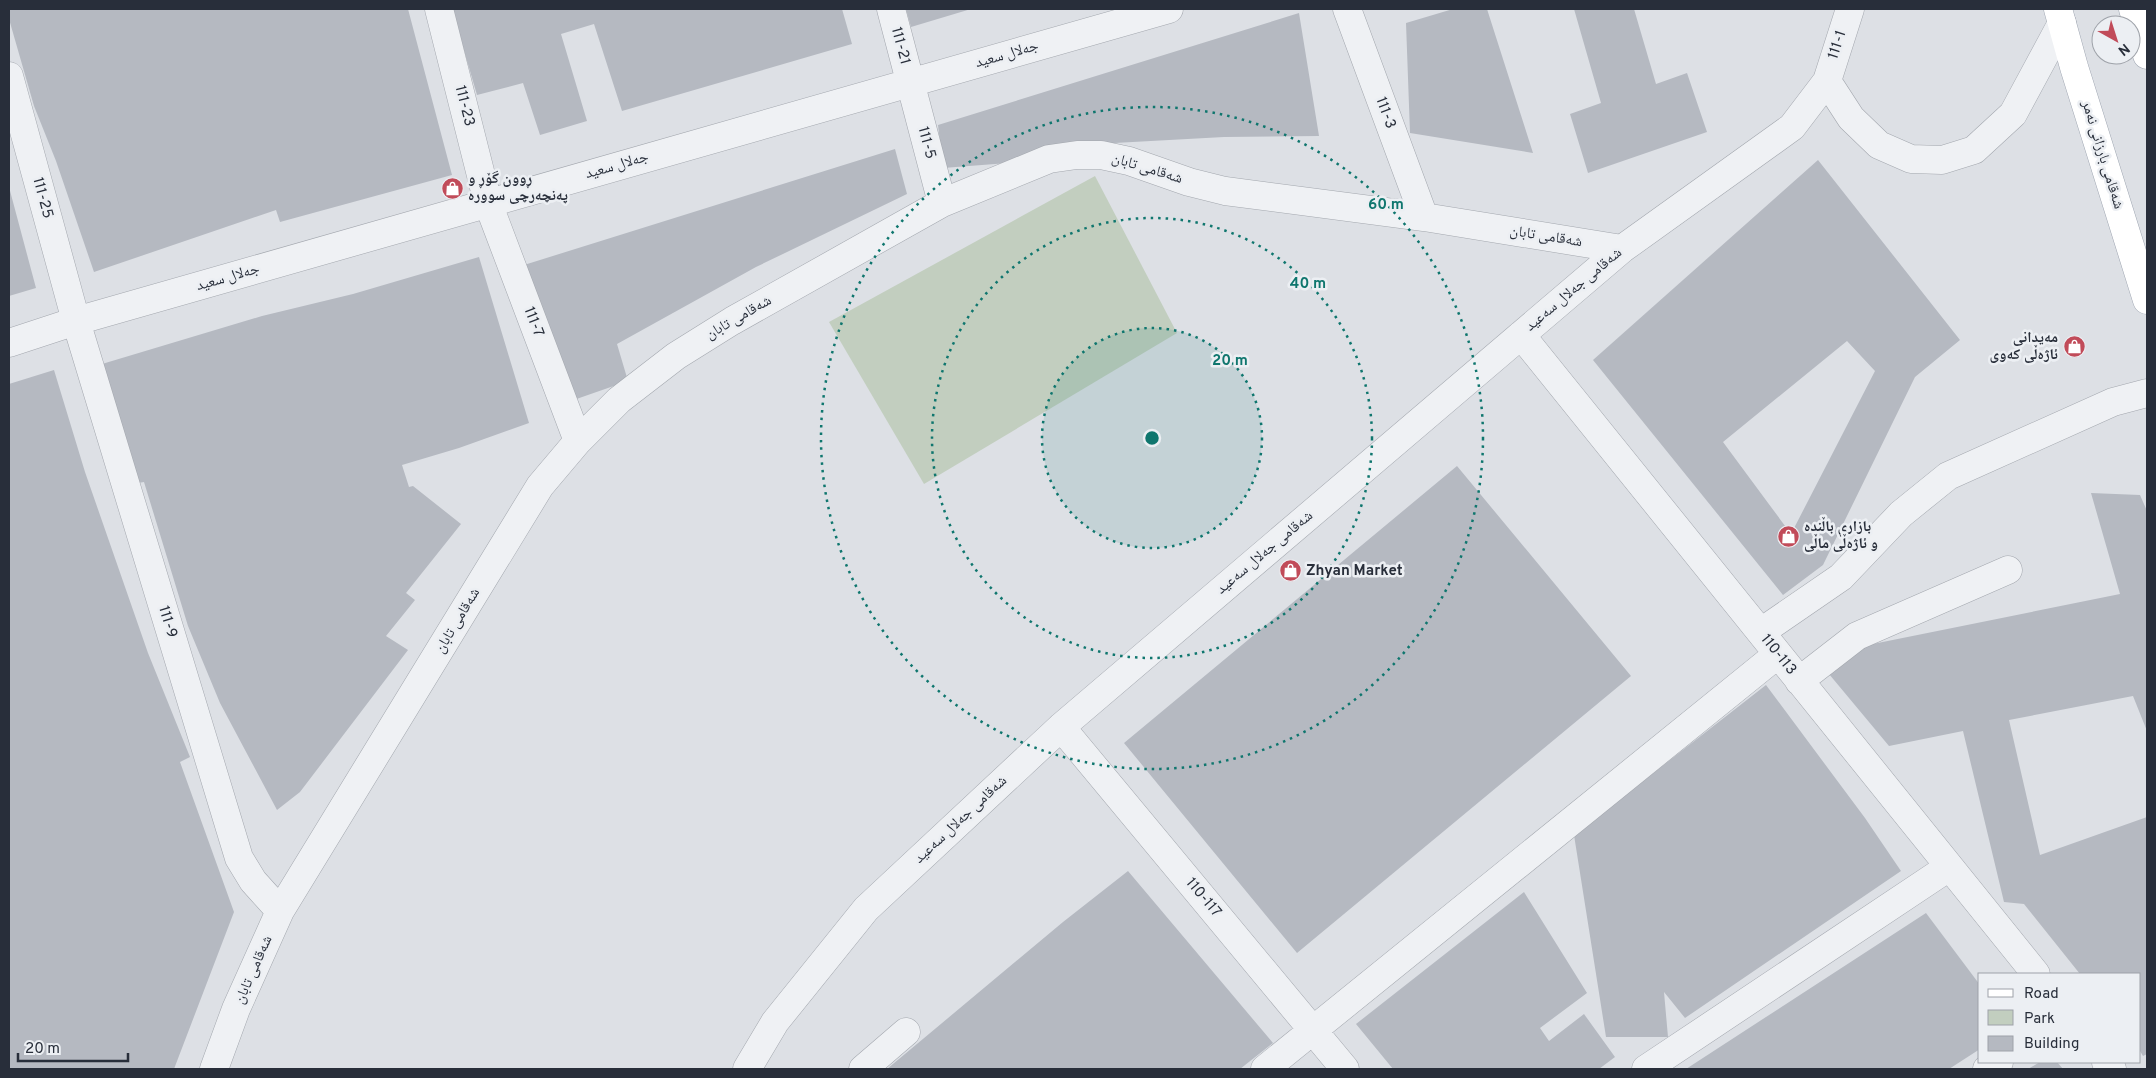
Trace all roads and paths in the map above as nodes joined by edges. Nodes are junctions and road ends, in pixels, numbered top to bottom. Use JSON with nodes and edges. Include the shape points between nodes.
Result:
{"nodes":[{"id":1,"x":439,"y":9,"type":"edge"},
{"id":2,"x":890,"y":9,"type":"edge"},
{"id":3,"x":1169,"y":9,"type":"edge"},
{"id":4,"x":1346,"y":9,"type":"edge"},
{"id":5,"x":1850,"y":9,"type":"edge"},
{"id":6,"x":2134,"y":9,"type":"edge"},
{"id":7,"x":2060,"y":16,"type":"edge"},
{"id":8,"x":2147,"y":56,"type":"edge"},
{"id":9,"x":9,"y":76,"type":"edge"},
{"id":10,"x":1827,"y":81,"type":"junction"},
{"id":11,"x":910,"y":83,"type":"junction"},
{"id":12,"x":488,"y":203,"type":"junction"},
{"id":13,"x":942,"y":203,"type":"junction"},
{"id":14,"x":1424,"y":217,"type":"junction"},
{"id":15,"x":1622,"y":249,"type":"junction"},
{"id":16,"x":2147,"y":300,"type":"edge"},
{"id":17,"x":76,"y":321,"type":"junction"},
{"id":18,"x":1521,"y":335,"type":"junction"},
{"id":19,"x":9,"y":342,"type":"edge"},
{"id":20,"x":2147,"y":393,"type":"edge"},
{"id":21,"x":578,"y":442,"type":"junction"},
{"id":22,"x":2008,"y":570,"type":"dead end"},
{"id":23,"x":1761,"y":632,"type":"junction"},
{"id":24,"x":1778,"y":654,"type":"junction"},
{"id":25,"x":1799,"y":681,"type":"junction"},
{"id":26,"x":1061,"y":727,"type":"junction"},
{"id":27,"x":1949,"y":867,"type":"junction"},
{"id":28,"x":280,"y":911,"type":"junction"},
{"id":29,"x":2035,"y":973,"type":"edge"},
{"id":30,"x":1313,"y":1031,"type":"junction"},
{"id":31,"x":906,"y":1032,"type":"dead end"},
{"id":32,"x":214,"y":1069,"type":"edge"},
{"id":33,"x":747,"y":1069,"type":"edge"},
{"id":34,"x":864,"y":1069,"type":"edge"},
{"id":35,"x":1265,"y":1069,"type":"edge"},
{"id":36,"x":1345,"y":1069,"type":"edge"},
{"id":37,"x":1646,"y":1069,"type":"edge"}],
"edges":[{"from":1,"to":12,"type":"street","name":"111-23"},
{"from":2,"to":11,"type":"street","name":"111-21"},
{"from":3,"to":11,"type":"street","name":"جه‌لال سعید"},
{"from":4,"to":14,"type":"street","name":"111-3"},
{"from":5,"to":10,"type":"street","name":"111-1"},
{"from":6,"to":8,"type":"main road"},
{"from":7,"to":10,"type":"street","via":[[2013,114],[1974,150],[1942,160],[1910,159],[1879,145],[1851,118]]},
{"from":7,"to":16,"type":"main road","name":"شەقامی بارزانی نەمر"},
{"from":9,"to":17,"type":"street","name":"111-25"},
{"from":10,"to":15,"type":"street","name":"شەقامی جەلال سەعید","via":[[1792,127]]},
{"from":11,"to":12,"type":"street","name":"جه‌لال سعید"},
{"from":11,"to":13,"type":"street","name":"111-5"},
{"from":12,"to":17,"type":"street","name":"جه‌لال سعید"},
{"from":12,"to":21,"type":"street","name":"111-7"},
{"from":13,"to":14,"type":"street","name":"شەقامی تابان","via":[[1049,159],[1101,155],[1225,191]]},
{"from":13,"to":21,"type":"street","name":"شەقامی تابان","via":[[676,356],[619,400]]},
{"from":14,"to":15,"type":"street","name":"شەقامی تابان"},
{"from":15,"to":18,"type":"street","name":"شەقامی جەلال سەعید"},
{"from":17,"to":19,"type":"street","name":"جه‌لال سعید"},
{"from":17,"to":28,"type":"street","name":"111-9","via":[[239,858],[253,881]]},
{"from":18,"to":23,"type":"street","name":"110-113"},
{"from":18,"to":26,"type":"street","name":"شەقامی جەلال سەعید"},
{"from":20,"to":23,"type":"street","via":[[2113,402],[1948,476],[1901,514],[1841,577]]},
{"from":21,"to":28,"type":"street","name":"شەقامی تابان","via":[[540,486]]},
{"from":22,"to":25,"type":"street","via":[[1857,636]]},
{"from":23,"to":24,"type":"street","name":"110-113"},
{"from":24,"to":25,"type":"street","name":"110-113"},
{"from":24,"to":30,"type":"street"},
{"from":25,"to":27,"type":"street","name":"110-113"},
{"from":26,"to":30,"type":"street","name":"110-117"},
{"from":26,"to":33,"type":"street","name":"شەقامی جەلال سەعید","via":[[866,909],[775,1022]]},
{"from":27,"to":29,"type":"street","name":"110-113"},
{"from":27,"to":37,"type":"street"},
{"from":28,"to":32,"type":"street","name":"شەقامی تابان","via":[[236,1009]]},
{"from":30,"to":35,"type":"street"},
{"from":30,"to":36,"type":"street","name":"110-117"},
{"from":31,"to":34,"type":"street"}]}
